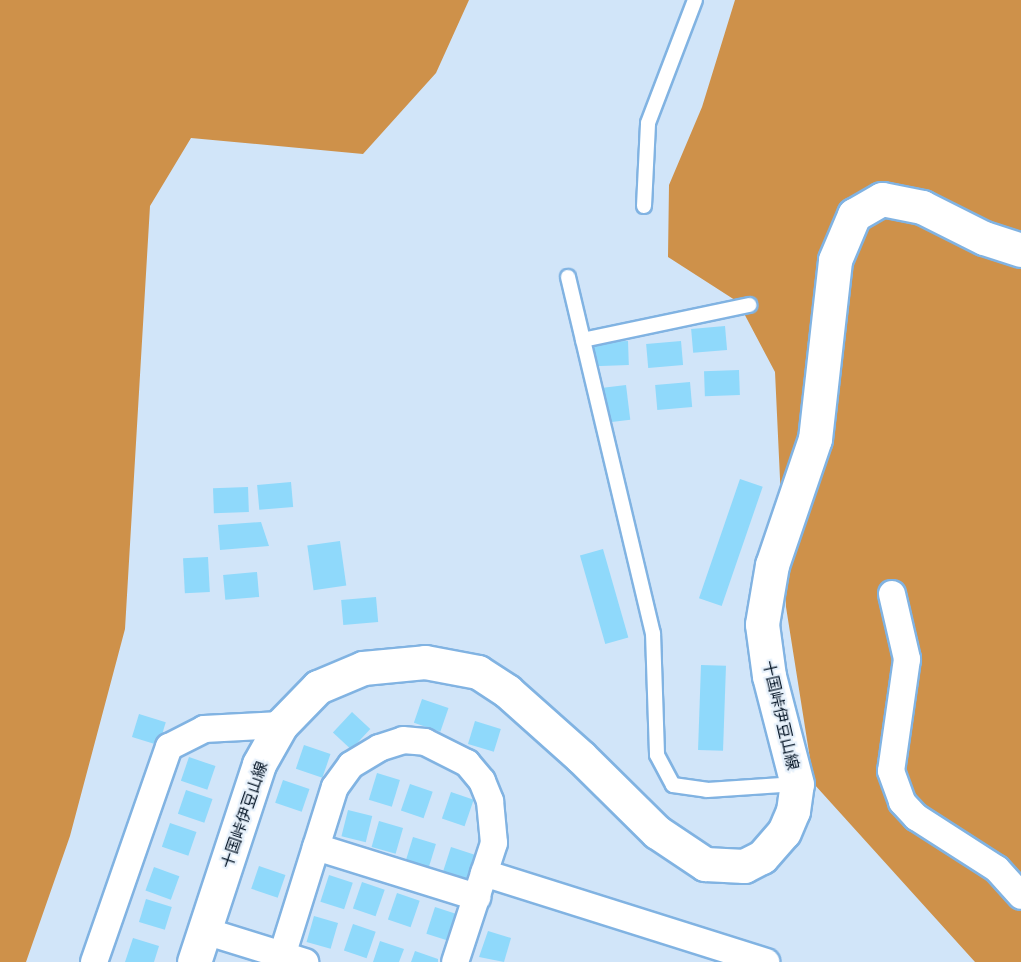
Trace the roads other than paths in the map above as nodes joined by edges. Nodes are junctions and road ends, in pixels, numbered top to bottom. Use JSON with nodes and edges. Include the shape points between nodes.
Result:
{"nodes":[{"id":1,"x":695,"y":0,"type":"edge"},
{"id":2,"x":644,"y":206,"type":"dead end"},
{"id":3,"x":1021,"y":250,"type":"edge"},
{"id":4,"x":568,"y":278,"type":"dead end"},
{"id":5,"x":749,"y":305,"type":"dead end"},
{"id":6,"x":583,"y":340,"type":"junction"},
{"id":7,"x":892,"y":594,"type":"dead end"},
{"id":8,"x":281,"y":725,"type":"junction"},
{"id":9,"x":797,"y":784,"type":"junction"},
{"id":10,"x":316,"y":847,"type":"junction"},
{"id":11,"x":484,"y":873,"type":"junction"},
{"id":12,"x":1021,"y":896,"type":"edge"},
{"id":13,"x":477,"y":897,"type":"junction"},
{"id":14,"x":205,"y":931,"type":"junction"},
{"id":15,"x":289,"y":959,"type":"edge"},
{"id":16,"x":94,"y":962,"type":"edge"},
{"id":17,"x":194,"y":962,"type":"edge"},
{"id":18,"x":455,"y":962,"type":"edge"},
{"id":19,"x":766,"y":962,"type":"edge"}],
"edges":[{"from":1,"to":2,"type":"lane","via":[[648,123]]},
{"from":3,"to":9,"type":"main road","name":"十国峠伊豆山線","via":[[984,238],[922,207],[882,199],[854,215],[838,251],[815,439],[772,565],[762,624],[769,676]]},
{"from":4,"to":6,"type":"lane"},
{"from":5,"to":6,"type":"lane"},
{"from":6,"to":9,"type":"lane","via":[[653,633],[657,755],[673,784],[707,790]]},
{"from":7,"to":12,"type":"street","via":[[907,659],[891,771],[902,802],[916,818],[997,869]]},
{"from":8,"to":9,"type":"main road","name":"十国峠伊豆山線","via":[[318,687],[363,668],[425,662],[478,672],[507,691],[581,757],[657,832],[705,864],[744,866],[762,857],[784,832],[793,811]]},
{"from":8,"to":14,"type":"main road","name":"十国峠伊豆山線","via":[[259,764]]},
{"from":8,"to":16,"type":"street","via":[[204,729],[169,747]]},
{"from":10,"to":11,"type":"street","via":[[335,788],[351,765],[379,748],[403,740],[425,742],[467,763],[482,781],[495,823],[494,843]]},
{"from":10,"to":13,"type":"street"},
{"from":10,"to":15,"type":"street"},
{"from":11,"to":13,"type":"street"},
{"from":11,"to":19,"type":"street"},
{"from":13,"to":18,"type":"street"},
{"from":14,"to":15,"type":"street"},
{"from":14,"to":17,"type":"main road","name":"十国峠伊豆山線"}]}
